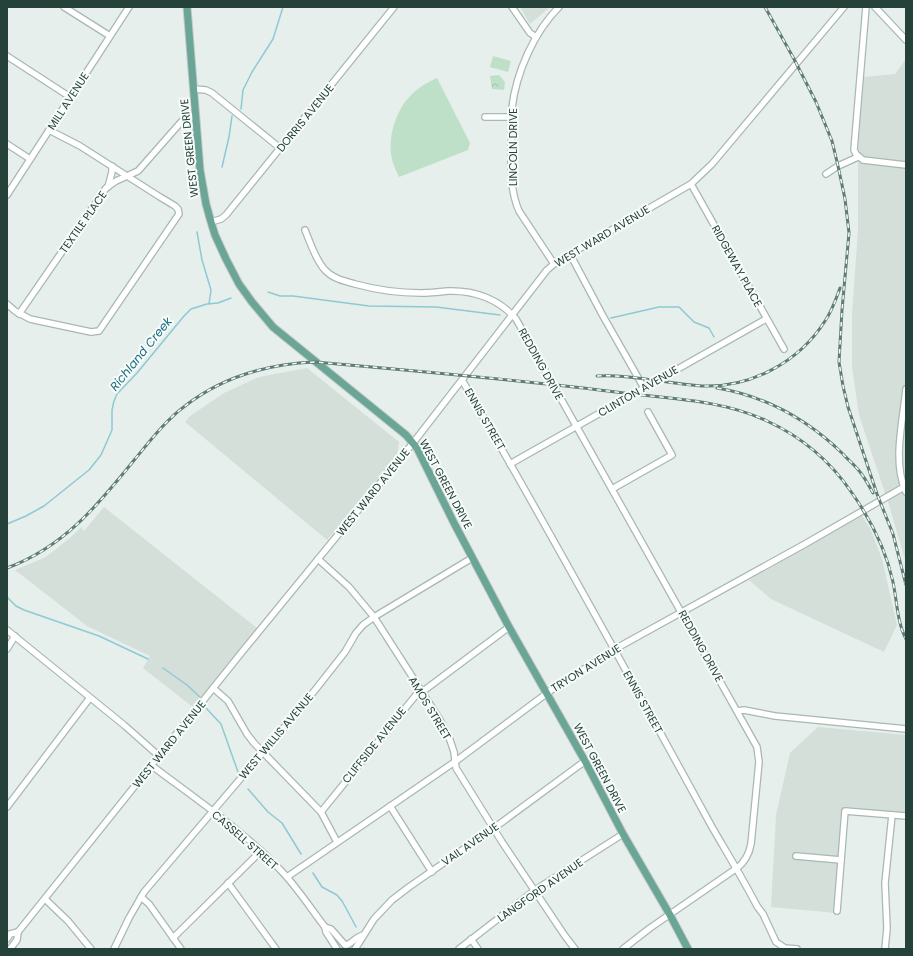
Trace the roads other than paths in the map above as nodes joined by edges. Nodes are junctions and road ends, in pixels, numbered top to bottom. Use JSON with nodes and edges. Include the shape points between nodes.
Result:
{"nodes":[{"id":1,"x":64,"y":7,"type":"edge"},
{"id":2,"x":129,"y":7,"type":"edge"},
{"id":3,"x":187,"y":7,"type":"edge"},
{"id":4,"x":394,"y":7,"type":"edge"},
{"id":5,"x":512,"y":7,"type":"edge"},
{"id":6,"x":558,"y":7,"type":"edge"},
{"id":7,"x":844,"y":7,"type":"edge"},
{"id":8,"x":866,"y":7,"type":"edge"},
{"id":9,"x":875,"y":7,"type":"edge"},
{"id":10,"x":110,"y":36,"type":"junction"},
{"id":11,"x":536,"y":37,"type":"junction"},
{"id":12,"x":906,"y":40,"type":"edge"},
{"id":13,"x":7,"y":56,"type":"edge"},
{"id":14,"x":194,"y":89,"type":"junction"},
{"id":15,"x":70,"y":97,"type":"junction"},
{"id":16,"x":196,"y":116,"type":"junction"},
{"id":17,"x":485,"y":117,"type":"dead end"},
{"id":18,"x":512,"y":117,"type":"junction"},
{"id":19,"x":50,"y":130,"type":"junction"},
{"id":20,"x":7,"y":144,"type":"edge"},
{"id":21,"x":280,"y":148,"type":"junction"},
{"id":22,"x":858,"y":157,"type":"junction"},
{"id":23,"x":30,"y":159,"type":"junction"},
{"id":24,"x":112,"y":166,"type":"junction"},
{"id":25,"x":906,"y":166,"type":"edge"},
{"id":26,"x":826,"y":174,"type":"dead end"},
{"id":27,"x":129,"y":176,"type":"junction"},
{"id":28,"x":691,"y":184,"type":"junction"},
{"id":29,"x":108,"y":187,"type":"junction"},
{"id":30,"x":7,"y":195,"type":"edge"},
{"id":31,"x":211,"y":222,"type":"junction"},
{"id":32,"x":305,"y":230,"type":"dead end"},
{"id":33,"x":570,"y":254,"type":"junction"},
{"id":34,"x":554,"y":264,"type":"junction"},
{"id":35,"x":7,"y":304,"type":"edge"},
{"id":36,"x":19,"y":314,"type":"junction"},
{"id":37,"x":512,"y":314,"type":"junction"},
{"id":38,"x":766,"y":319,"type":"junction"},
{"id":39,"x":784,"y":349,"type":"dead end"},
{"id":40,"x":462,"y":380,"type":"junction"},
{"id":41,"x":644,"y":388,"type":"junction"},
{"id":42,"x":906,"y":389,"type":"edge"},
{"id":43,"x":648,"y":412,"type":"dead end"},
{"id":44,"x":576,"y":426,"type":"junction"},
{"id":45,"x":413,"y":443,"type":"junction"},
{"id":46,"x":510,"y":464,"type":"junction"},
{"id":47,"x":612,"y":489,"type":"junction"},
{"id":48,"x":905,"y":490,"type":"edge"},
{"id":49,"x":472,"y":558,"type":"junction"},
{"id":50,"x":318,"y":559,"type":"junction"},
{"id":51,"x":682,"y":612,"type":"junction"},
{"id":52,"x":374,"y":618,"type":"junction"},
{"id":53,"x":509,"y":627,"type":"junction"},
{"id":54,"x":7,"y":630,"type":"edge"},
{"id":55,"x":15,"y":636,"type":"junction"},
{"id":56,"x":614,"y":649,"type":"junction"},
{"id":57,"x":7,"y":650,"type":"edge"},
{"id":58,"x":214,"y":688,"type":"junction"},
{"id":59,"x":422,"y":692,"type":"junction"},
{"id":60,"x":546,"y":693,"type":"junction"},
{"id":61,"x":89,"y":698,"type":"junction"},
{"id":62,"x":737,"y":711,"type":"junction"},
{"id":63,"x":906,"y":729,"type":"edge"},
{"id":64,"x":263,"y":752,"type":"junction"},
{"id":65,"x":159,"y":756,"type":"junction"},
{"id":66,"x":456,"y":761,"type":"junction"},
{"id":67,"x":585,"y":761,"type":"junction"},
{"id":68,"x":151,"y":765,"type":"junction"},
{"id":69,"x":7,"y":806,"type":"edge"},
{"id":70,"x":390,"y":806,"type":"junction"},
{"id":71,"x":213,"y":812,"type":"junction"},
{"id":72,"x":320,"y":812,"type":"junction"},
{"id":73,"x":892,"y":815,"type":"junction"},
{"id":74,"x":906,"y":816,"type":"edge"},
{"id":75,"x":494,"y":828,"type":"junction"},
{"id":76,"x":623,"y":834,"type":"junction"},
{"id":77,"x":337,"y":842,"type":"junction"},
{"id":78,"x":261,"y":851,"type":"junction"},
{"id":79,"x":796,"y":856,"type":"dead end"},
{"id":80,"x":841,"y":860,"type":"junction"},
{"id":81,"x":737,"y":868,"type":"junction"},
{"id":82,"x":432,"y":872,"type":"junction"},
{"id":83,"x":287,"y":877,"type":"junction"},
{"id":84,"x":228,"y":883,"type":"junction"},
{"id":85,"x":535,"y":890,"type":"junction"},
{"id":86,"x":141,"y":897,"type":"junction"},
{"id":87,"x":45,"y":899,"type":"junction"},
{"id":88,"x":837,"y":911,"type":"dead end"},
{"id":89,"x":670,"y":915,"type":"junction"},
{"id":90,"x":325,"y":927,"type":"junction"},
{"id":91,"x":18,"y":932,"type":"junction"},
{"id":92,"x":363,"y":935,"type":"junction"},
{"id":93,"x":173,"y":938,"type":"junction"},
{"id":94,"x":7,"y":939,"type":"edge"},
{"id":95,"x":471,"y":939,"type":"junction"},
{"id":96,"x":346,"y":945,"type":"junction"},
{"id":97,"x":10,"y":949,"type":"edge"},
{"id":98,"x":91,"y":949,"type":"edge"},
{"id":99,"x":114,"y":949,"type":"edge"},
{"id":100,"x":181,"y":949,"type":"edge"},
{"id":101,"x":276,"y":949,"type":"edge"},
{"id":102,"x":338,"y":949,"type":"edge"},
{"id":103,"x":353,"y":949,"type":"edge"},
{"id":104,"x":459,"y":949,"type":"edge"},
{"id":105,"x":478,"y":949,"type":"edge"},
{"id":106,"x":575,"y":949,"type":"edge"},
{"id":107,"x":623,"y":949,"type":"edge"},
{"id":108,"x":688,"y":949,"type":"edge"},
{"id":109,"x":797,"y":949,"type":"edge"},
{"id":110,"x":885,"y":949,"type":"edge"}],
"edges":[{"from":1,"to":10,"type":"street"},
{"from":2,"to":10,"type":"street","name":"MILL AVENUE"},
{"from":3,"to":14,"type":"main road","name":"WEST GREEN DRIVE"},
{"from":4,"to":21,"type":"street","name":"DORRIS AVENUE"},
{"from":5,"to":11,"type":"street","via":[[530,33]]},
{"from":6,"to":11,"type":"street","name":"LINCOLN DRIVE"},
{"from":7,"to":28,"type":"street","name":"WEST WARD AVENUE","via":[[712,164]]},
{"from":8,"to":22,"type":"street","via":[[854,145]]},
{"from":9,"to":12,"type":"street"},
{"from":10,"to":15,"type":"street","name":"MILL AVENUE"},
{"from":11,"to":18,"type":"street","name":"LINCOLN DRIVE","via":[[516,88]]},
{"from":13,"to":15,"type":"street"},
{"from":14,"to":16,"type":"main road","name":"WEST GREEN DRIVE"},
{"from":14,"to":21,"type":"street","via":[[212,93]]},
{"from":15,"to":19,"type":"street","name":"MILL AVENUE"},
{"from":16,"to":27,"type":"street","name":"TEXTILE PLACE","via":[[182,120],[138,171]]},
{"from":16,"to":31,"type":"main road","name":"WEST GREEN DRIVE","via":[[200,170]]},
{"from":17,"to":18,"type":"street"},
{"from":18,"to":34,"type":"street","name":"LINCOLN DRIVE","via":[[515,202],[518,211]]},
{"from":19,"to":23,"type":"street","name":"MILL AVENUE"},
{"from":19,"to":24,"type":"street"},
{"from":20,"to":23,"type":"street"},
{"from":21,"to":31,"type":"street","name":"DORRIS AVENUE","via":[[226,215]]},
{"from":22,"to":25,"type":"street","via":[[862,160]]},
{"from":22,"to":26,"type":"street"},
{"from":23,"to":30,"type":"street","name":"MILL AVENUE"},
{"from":24,"to":27,"type":"street"},
{"from":24,"to":29,"type":"street"},
{"from":27,"to":29,"type":"street","name":"TEXTILE PLACE"},
{"from":27,"to":36,"type":"street","via":[[175,206],[179,212],[99,331],[92,332],[30,319]]},
{"from":28,"to":33,"type":"street","name":"WEST WARD AVENUE"},
{"from":28,"to":38,"type":"street","name":"RIDGEWAY PLACE"},
{"from":29,"to":36,"type":"street","name":"TEXTILE PLACE","via":[[102,192]]},
{"from":31,"to":45,"type":"main road","name":"WEST GREEN DRIVE","via":[[239,284],[273,327]]},
{"from":32,"to":37,"type":"street","via":[[320,263],[325,271],[333,276],[366,287],[394,292],[449,291],[483,295]]},
{"from":33,"to":34,"type":"street","name":"WEST WARD AVENUE"},
{"from":33,"to":41,"type":"street"},
{"from":34,"to":37,"type":"street","name":"WEST WARD AVENUE","via":[[546,270]]},
{"from":35,"to":36,"type":"street"},
{"from":37,"to":40,"type":"street","name":"WEST WARD AVENUE"},
{"from":37,"to":44,"type":"street","name":"REDDING DRIVE"},
{"from":38,"to":39,"type":"street","name":"RIDGEWAY PLACE"},
{"from":38,"to":41,"type":"street","name":"CLINTON AVENUE"},
{"from":40,"to":45,"type":"street","name":"WEST WARD AVENUE"},
{"from":40,"to":46,"type":"street","name":"ENNIS STREET"},
{"from":41,"to":44,"type":"street","name":"CLINTON AVENUE"},
{"from":42,"to":48,"type":"street","via":[[899,473]]},
{"from":43,"to":47,"type":"street","via":[[672,455]]},
{"from":44,"to":46,"type":"street","name":"CLINTON AVENUE"},
{"from":44,"to":47,"type":"street","name":"REDDING DRIVE"},
{"from":45,"to":49,"type":"main road","name":"WEST GREEN DRIVE"},
{"from":45,"to":50,"type":"street","name":"WEST WARD AVENUE"},
{"from":46,"to":56,"type":"street","name":"ENNIS STREET"},
{"from":47,"to":51,"type":"street","name":"REDDING DRIVE"},
{"from":48,"to":51,"type":"street","name":"TRYON AVENUE"},
{"from":49,"to":52,"type":"street","name":"WEST WILLIS AVENUE"},
{"from":49,"to":53,"type":"main road","name":"WEST GREEN DRIVE"},
{"from":50,"to":52,"type":"street","name":"AMOS STREET","via":[[349,587]]},
{"from":50,"to":58,"type":"street","name":"WEST WARD AVENUE"},
{"from":51,"to":56,"type":"street","name":"TRYON AVENUE"},
{"from":51,"to":62,"type":"street","name":"REDDING DRIVE"},
{"from":52,"to":59,"type":"street","name":"AMOS STREET"},
{"from":52,"to":64,"type":"street","name":"WEST WILLIS AVENUE","via":[[356,633],[335,665]]},
{"from":53,"to":59,"type":"street","name":"CLIFFSIDE AVENUE"},
{"from":53,"to":60,"type":"main road","name":"WEST GREEN DRIVE"},
{"from":54,"to":55,"type":"street"},
{"from":55,"to":57,"type":"street"},
{"from":55,"to":61,"type":"street"},
{"from":56,"to":60,"type":"street","name":"TRYON AVENUE"},
{"from":56,"to":81,"type":"street","name":"ENNIS STREET","via":[[712,828]]},
{"from":58,"to":64,"type":"street","via":[[228,701],[247,734]]},
{"from":58,"to":65,"type":"street","name":"WEST WARD AVENUE"},
{"from":59,"to":66,"type":"street","name":"AMOS STREET","via":[[450,740]]},
{"from":59,"to":72,"type":"street","name":"CLIFFSIDE AVENUE","via":[[416,694]]},
{"from":60,"to":66,"type":"street","name":"TRYON AVENUE"},
{"from":60,"to":67,"type":"main road","name":"WEST GREEN DRIVE"},
{"from":61,"to":65,"type":"street"},
{"from":61,"to":69,"type":"street"},
{"from":62,"to":63,"type":"street"},
{"from":62,"to":81,"type":"street","name":"REDDING DRIVE","via":[[757,748],[759,762],[750,851]]},
{"from":64,"to":71,"type":"street","name":"WEST WILLIS AVENUE"},
{"from":64,"to":72,"type":"street"},
{"from":65,"to":68,"type":"street","name":"WEST WARD AVENUE"},
{"from":66,"to":70,"type":"street","name":"TRYON AVENUE"},
{"from":66,"to":75,"type":"street","name":"AMOS STREET","via":[[456,768]]},
{"from":67,"to":75,"type":"street","name":"VAIL AVENUE"},
{"from":67,"to":76,"type":"main road","name":"WEST GREEN DRIVE"},
{"from":68,"to":71,"type":"street","name":"CASSELL STREET"},
{"from":68,"to":87,"type":"street","name":"WEST WARD AVENUE"},
{"from":70,"to":77,"type":"street","name":"TRYON AVENUE"},
{"from":70,"to":82,"type":"street"},
{"from":71,"to":78,"type":"street","name":"CASSELL STREET"},
{"from":71,"to":86,"type":"street","name":"WEST WILLIS AVENUE"},
{"from":72,"to":77,"type":"street"},
{"from":73,"to":74,"type":"street"},
{"from":73,"to":80,"type":"street","via":[[845,811]]},
{"from":73,"to":110,"type":"street","via":[[885,883]]},
{"from":75,"to":82,"type":"street","name":"VAIL AVENUE"},
{"from":75,"to":85,"type":"street","name":"AMOS STREET"},
{"from":76,"to":85,"type":"street","name":"LANGFORD AVENUE"},
{"from":76,"to":89,"type":"main road","name":"WEST GREEN DRIVE"},
{"from":77,"to":83,"type":"street","name":"TRYON AVENUE"},
{"from":78,"to":83,"type":"street","name":"CASSELL STREET"},
{"from":78,"to":84,"type":"street"},
{"from":79,"to":80,"type":"street"},
{"from":80,"to":88,"type":"street"},
{"from":81,"to":89,"type":"street","name":"REDDING DRIVE"},
{"from":81,"to":109,"type":"street","name":"ENNIS STREET","via":[[764,914],[776,942],[785,948]]},
{"from":82,"to":92,"type":"street","name":"VAIL AVENUE","via":[[392,900]]},
{"from":83,"to":90,"type":"street","name":"CASSELL STREET"},
{"from":84,"to":93,"type":"street"},
{"from":84,"to":101,"type":"street"},
{"from":85,"to":95,"type":"street","name":"LANGFORD AVENUE"},
{"from":85,"to":106,"type":"street","name":"AMOS STREET"},
{"from":86,"to":93,"type":"street"},
{"from":86,"to":99,"type":"street","name":"WEST WILLIS AVENUE"},
{"from":87,"to":91,"type":"street","name":"WEST WARD AVENUE"},
{"from":87,"to":98,"type":"street","via":[[68,920]]},
{"from":89,"to":107,"type":"street","name":"REDDING DRIVE"},
{"from":89,"to":108,"type":"main road","name":"WEST GREEN DRIVE"},
{"from":90,"to":96,"type":"street","name":"CASSELL STREET","via":[[331,929]]},
{"from":90,"to":102,"type":"street","name":"CASSELL STREET"},
{"from":91,"to":94,"type":"street","name":"WEST WARD AVENUE","via":[[10,934]]},
{"from":91,"to":97,"type":"street","name":"WEST WARD AVENUE","via":[[17,940]]},
{"from":92,"to":96,"type":"street","name":"VAIL AVENUE"},
{"from":92,"to":103,"type":"street","name":"VAIL AVENUE"},
{"from":93,"to":100,"type":"street"},
{"from":95,"to":104,"type":"street","name":"LANGFORD AVENUE"},
{"from":95,"to":105,"type":"street"},
{"from":96,"to":102,"type":"street","name":"VAIL AVENUE"},
{"from":96,"to":103,"type":"street","name":"CASSELL STREET"}]}
